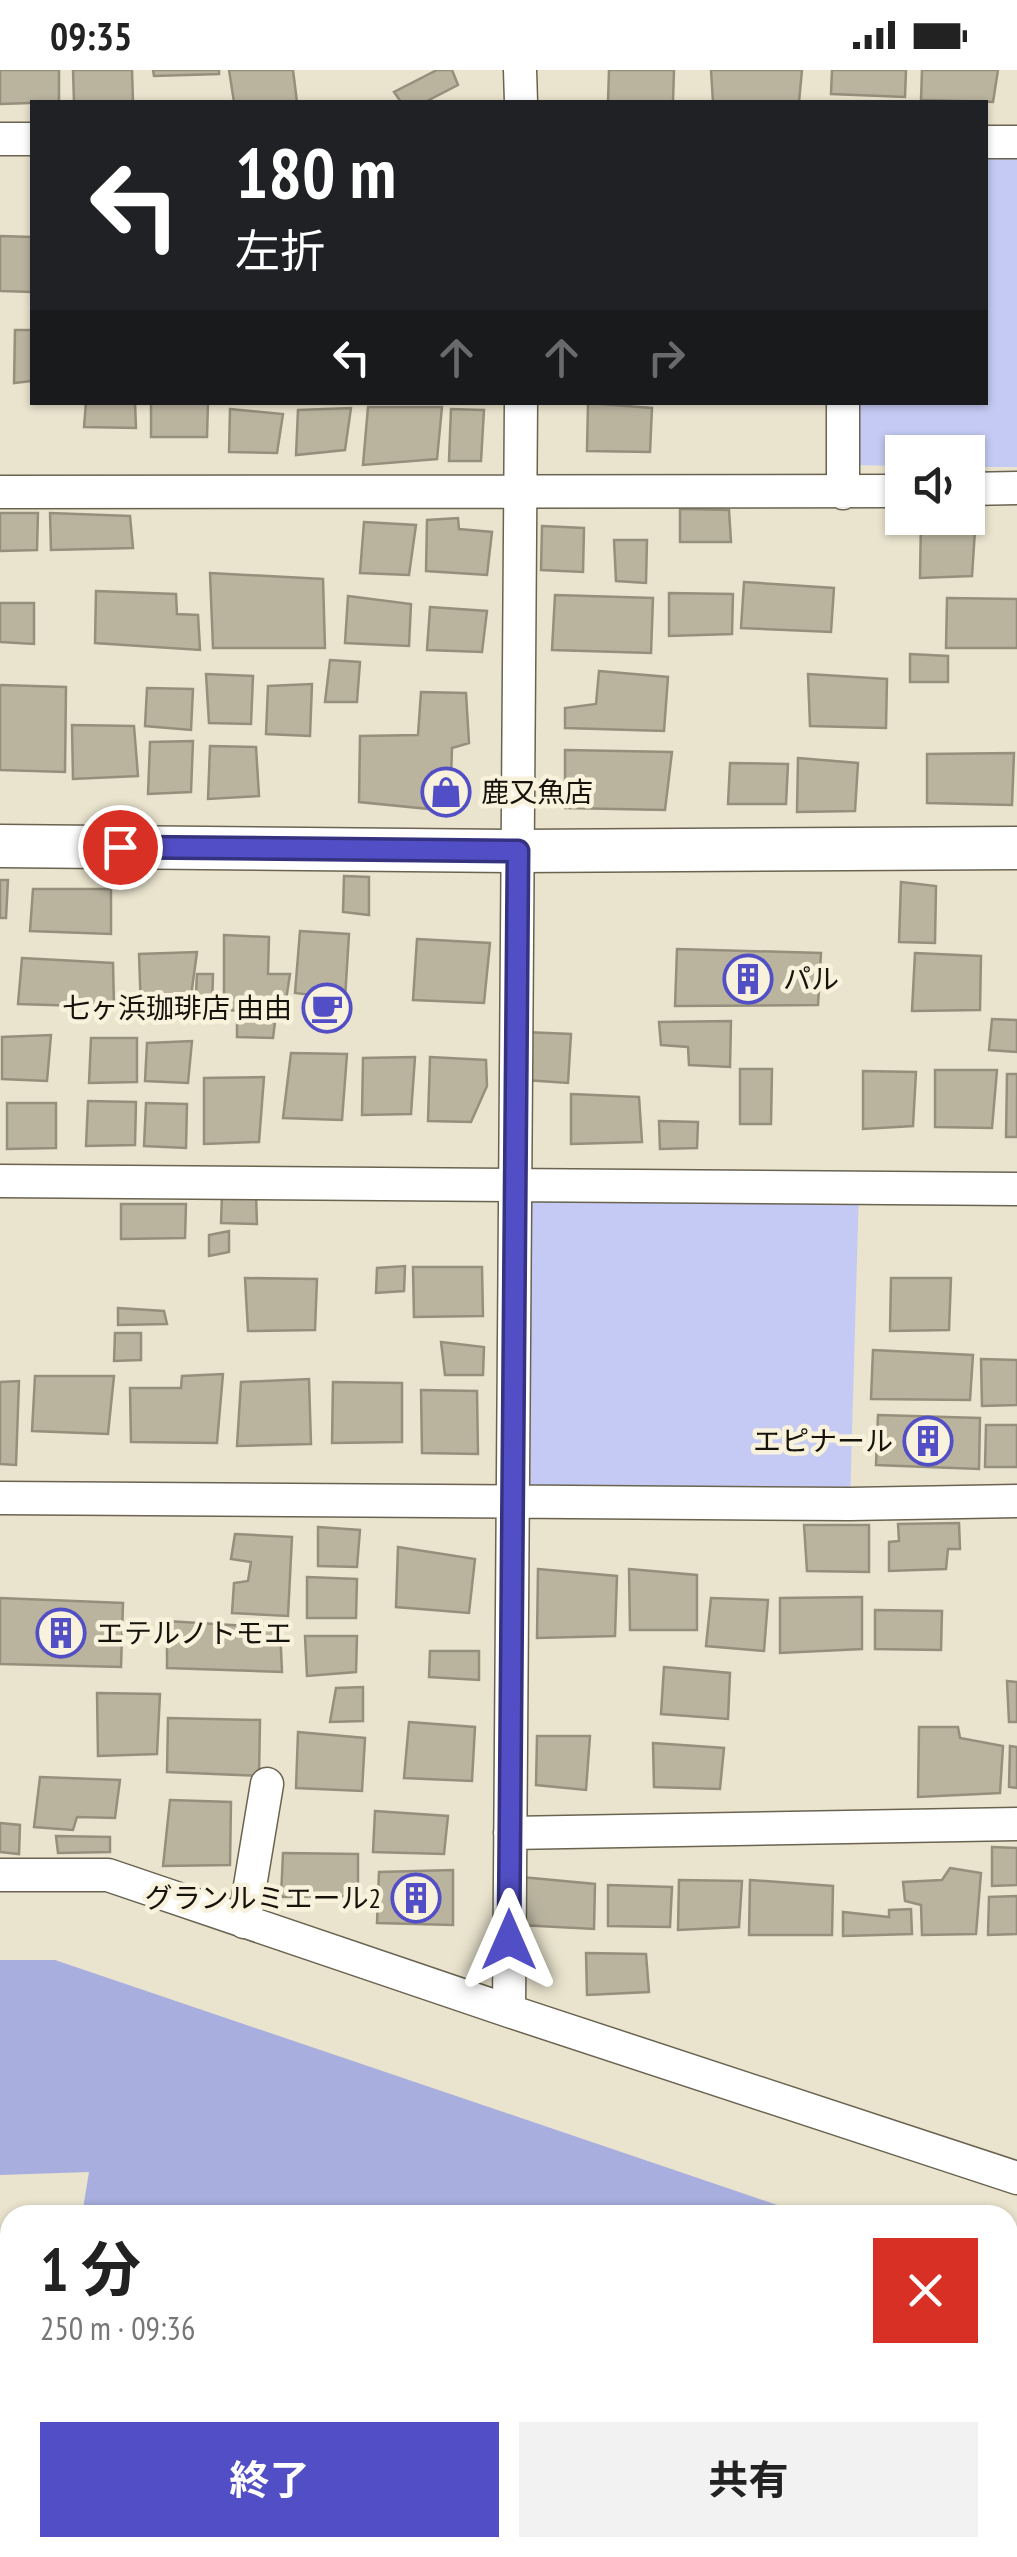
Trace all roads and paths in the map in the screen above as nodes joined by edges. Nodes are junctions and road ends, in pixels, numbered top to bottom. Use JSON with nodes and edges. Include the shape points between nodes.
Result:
{"nodes":[{"id":1,"x":520,"y":70,"type":"edge"},
{"id":2,"x":521,"y":100,"type":"edge"},
{"id":3,"x":0,"y":139,"type":"edge"},
{"id":4,"x":30,"y":139,"type":"edge"},
{"id":5,"x":988,"y":142,"type":"edge"},
{"id":6,"x":1017,"y":142,"type":"edge"},
{"id":7,"x":521,"y":405,"type":"edge"},
{"id":8,"x":843,"y":405,"type":"edge"},
{"id":9,"x":1017,"y":488,"type":"edge"},
{"id":10,"x":985,"y":489,"type":"edge"},
{"id":11,"x":0,"y":492,"type":"edge"},
{"id":12,"x":520,"y":492,"type":"junction"},
{"id":13,"x":885,"y":492,"type":"edge"},
{"id":14,"x":843,"y":493,"type":"junction"},
{"id":15,"x":0,"y":846,"type":"edge"},
{"id":16,"x":1017,"y":848,"type":"edge"},
{"id":17,"x":518,"y":851,"type":"junction"},
{"id":18,"x":0,"y":1181,"type":"edge"},
{"id":19,"x":515,"y":1185,"type":"junction"},
{"id":20,"x":1017,"y":1189,"type":"edge"},
{"id":21,"x":0,"y":1498,"type":"edge"},
{"id":22,"x":512,"y":1501,"type":"junction"},
{"id":23,"x":1017,"y":1502,"type":"edge"},
{"id":24,"x":267,"y":1784,"type":"dead end"},
{"id":25,"x":1017,"y":1824,"type":"edge"},
{"id":26,"x":510,"y":1833,"type":"junction"},
{"id":27,"x":0,"y":1875,"type":"edge"},
{"id":28,"x":244,"y":1922,"type":"junction"},
{"id":29,"x":509,"y":2012,"type":"junction"},
{"id":30,"x":1017,"y":2178,"type":"edge"}],
"edges":[{"from":1,"to":2,"type":"street"},
{"from":3,"to":4,"type":"street"},
{"from":5,"to":6,"type":"street"},
{"from":7,"to":12,"type":"street"},
{"from":8,"to":14,"type":"street"},
{"from":9,"to":10,"type":"street"},
{"from":11,"to":12,"type":"street"},
{"from":12,"to":14,"type":"street"},
{"from":12,"to":17,"type":"street"},
{"from":13,"to":14,"type":"street"},
{"from":15,"to":17,"type":"street"},
{"from":16,"to":17,"type":"street"},
{"from":17,"to":19,"type":"street"},
{"from":18,"to":19,"type":"street"},
{"from":19,"to":20,"type":"street"},
{"from":19,"to":22,"type":"street"},
{"from":21,"to":22,"type":"street"},
{"from":22,"to":23,"type":"street"},
{"from":22,"to":26,"type":"street"},
{"from":24,"to":28,"type":"street"},
{"from":25,"to":26,"type":"street"},
{"from":26,"to":29,"type":"street"},
{"from":27,"to":28,"type":"street","via":[[108,1875]]},
{"from":28,"to":29,"type":"street"},
{"from":29,"to":30,"type":"street"}]}
